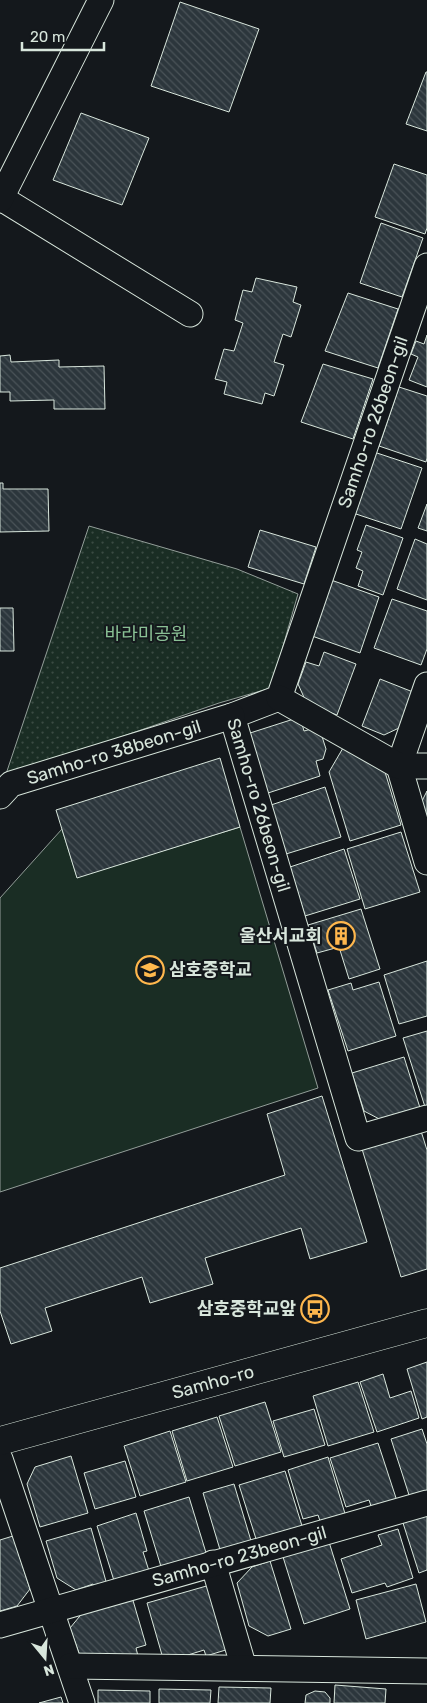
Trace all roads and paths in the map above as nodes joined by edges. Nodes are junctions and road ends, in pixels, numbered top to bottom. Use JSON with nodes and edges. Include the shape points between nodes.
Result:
{"nodes":[{"id":1,"x":101,"y":0,"type":"edge"},
{"id":2,"x":1,"y":199,"type":"edge"},
{"id":3,"x":427,"y":266,"type":"edge"},
{"id":4,"x":420,"y":311,"type":"edge"},
{"id":5,"x":190,"y":314,"type":"dead end"},
{"id":6,"x":427,"y":685,"type":"edge"},
{"id":7,"x":279,"y":698,"type":"junction"},
{"id":8,"x":232,"y":716,"type":"junction"},
{"id":9,"x":400,"y":766,"type":"junction"},
{"id":10,"x":427,"y":766,"type":"edge"},
{"id":11,"x":0,"y":796,"type":"edge"},
{"id":12,"x":427,"y":862,"type":"edge"},
{"id":13,"x":427,"y":1118,"type":"edge"},
{"id":14,"x":427,"y":1323,"type":"edge"},
{"id":15,"x":0,"y":1441,"type":"edge"},
{"id":16,"x":0,"y":1459,"type":"edge"},
{"id":17,"x":427,"y":1503,"type":"edge"},
{"id":18,"x":213,"y":1563,"type":"junction"},
{"id":19,"x":51,"y":1610,"type":"junction"},
{"id":20,"x":0,"y":1625,"type":"edge"},
{"id":21,"x":70,"y":1666,"type":"junction"},
{"id":22,"x":244,"y":1668,"type":"junction"},
{"id":23,"x":427,"y":1671,"type":"edge"},
{"id":24,"x":82,"y":1703,"type":"edge"}],
"edges":[{"from":1,"to":2,"type":"street"},
{"from":2,"to":5,"type":"street"},
{"from":3,"to":4,"type":"street","name":"Samho-ro 26beon-gil"},
{"from":4,"to":7,"type":"street","name":"Samho-ro 26beon-gil"},
{"from":6,"to":9,"type":"street"},
{"from":7,"to":8,"type":"street","name":"Samho-ro 26beon-gil"},
{"from":7,"to":9,"type":"street"},
{"from":8,"to":11,"type":"street","name":"Samho-ro 38beon-gil","via":[[11,784]]},
{"from":8,"to":13,"type":"street","name":"Samho-ro 26beon-gil","via":[[358,1138]]},
{"from":9,"to":10,"type":"street"},
{"from":9,"to":12,"type":"street"},
{"from":14,"to":15,"type":"main road","name":"Samho-ro"},
{"from":16,"to":19,"type":"street"},
{"from":17,"to":18,"type":"street","name":"Samho-ro 23beon-gil"},
{"from":18,"to":19,"type":"street","name":"Samho-ro 23beon-gil"},
{"from":18,"to":22,"type":"street"},
{"from":19,"to":20,"type":"street","name":"Samho-ro 23beon-gil"},
{"from":19,"to":21,"type":"street"},
{"from":21,"to":22,"type":"street"},
{"from":21,"to":24,"type":"street"},
{"from":22,"to":23,"type":"street"}]}
